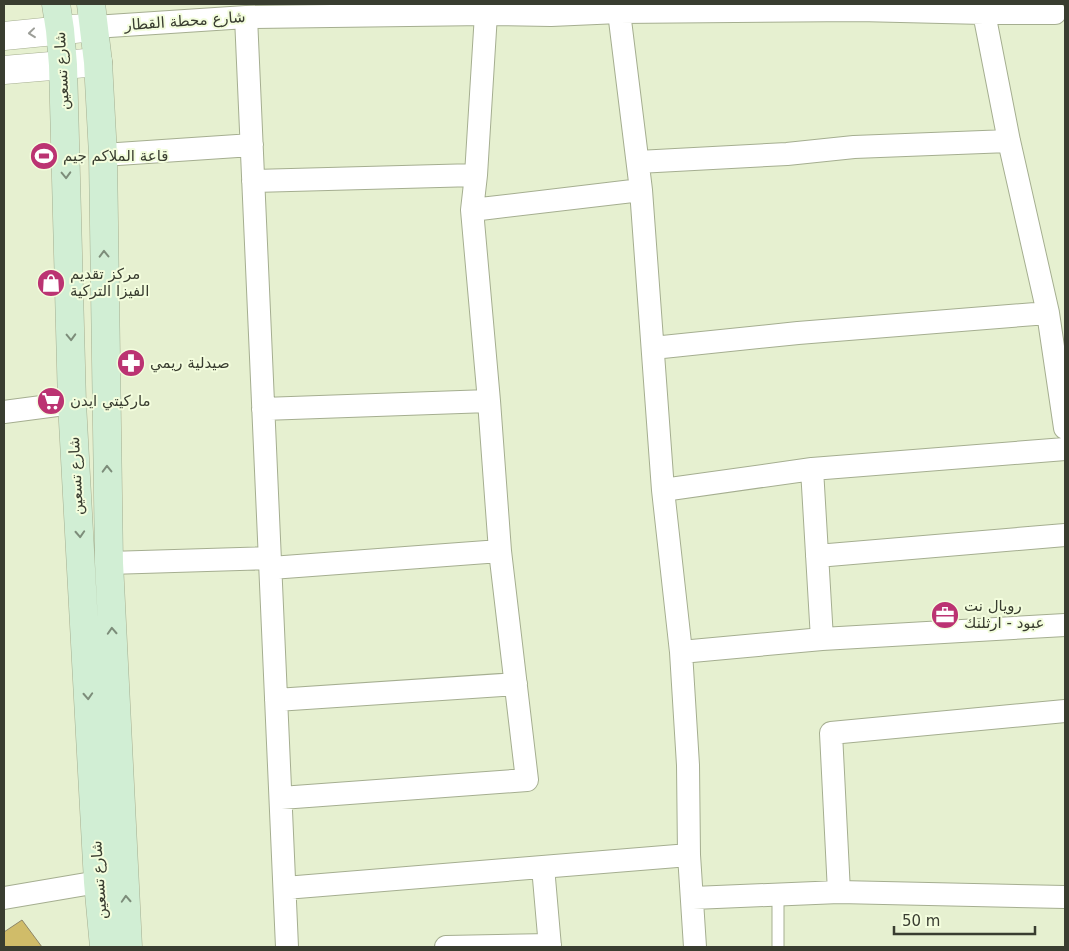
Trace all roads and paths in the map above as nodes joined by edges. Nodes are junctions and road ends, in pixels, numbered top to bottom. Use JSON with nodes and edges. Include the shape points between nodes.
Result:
{"nodes":[{"id":1,"x":56,"y":4,"type":"edge"},
{"id":2,"x":958,"y":8,"type":"edge"},
{"id":3,"x":550,"y":9,"type":"edge"},
{"id":4,"x":619,"y":12,"type":"junction"},
{"id":5,"x":984,"y":13,"type":"junction"},
{"id":6,"x":486,"y":14,"type":"junction"},
{"id":7,"x":1062,"y":14,"type":"edge"},
{"id":8,"x":93,"y":15,"type":"edge"},
{"id":9,"x":246,"y":17,"type":"junction"},
{"id":10,"x":60,"y":30,"type":"junction"},
{"id":11,"x":4,"y":36,"type":"edge"},
{"id":12,"x":98,"y":62,"type":"junction"},
{"id":13,"x":63,"y":65,"type":"junction"},
{"id":14,"x":4,"y":70,"type":"edge"},
{"id":15,"x":1008,"y":141,"type":"junction"},
{"id":16,"x":252,"y":145,"type":"junction"},
{"id":17,"x":103,"y":155,"type":"junction"},
{"id":18,"x":638,"y":162,"type":"junction"},
{"id":19,"x":476,"y":175,"type":"junction"},
{"id":20,"x":254,"y":181,"type":"junction"},
{"id":21,"x":641,"y":190,"type":"junction"},
{"id":22,"x":472,"y":210,"type":"junction"},
{"id":23,"x":1048,"y":313,"type":"junction"},
{"id":24,"x":654,"y":348,"type":"junction"},
{"id":25,"x":489,"y":401,"type":"junction"},
{"id":26,"x":72,"y":402,"type":"junction"},
{"id":27,"x":263,"y":409,"type":"junction"},
{"id":28,"x":4,"y":412,"type":"edge"},
{"id":29,"x":1065,"y":428,"type":"edge"},
{"id":30,"x":1065,"y":449,"type":"edge"},
{"id":31,"x":812,"y":469,"type":"junction"},
{"id":32,"x":663,"y":490,"type":"junction"},
{"id":33,"x":1065,"y":535,"type":"edge"},
{"id":34,"x":500,"y":551,"type":"junction"},
{"id":35,"x":817,"y":556,"type":"junction"},
{"id":36,"x":109,"y":563,"type":"junction"},
{"id":37,"x":270,"y":563,"type":"junction"},
{"id":38,"x":1065,"y":625,"type":"edge"},
{"id":39,"x":822,"y":638,"type":"junction"},
{"id":40,"x":680,"y":652,"type":"junction"},
{"id":41,"x":516,"y":684,"type":"junction"},
{"id":42,"x":276,"y":700,"type":"junction"},
{"id":43,"x":1065,"y":711,"type":"edge"},
{"id":44,"x":281,"y":798,"type":"junction"},
{"id":45,"x":689,"y":855,"type":"junction"},
{"id":46,"x":543,"y":867,"type":"junction"},
{"id":47,"x":98,"y":882,"type":"junction"},
{"id":48,"x":285,"y":888,"type":"junction"},
{"id":49,"x":839,"y":892,"type":"junction"},
{"id":50,"x":778,"y":895,"type":"junction"},
{"id":51,"x":1065,"y":897,"type":"edge"},
{"id":52,"x":4,"y":898,"type":"edge"},
{"id":53,"x":693,"y":898,"type":"junction"},
{"id":54,"x":550,"y":946,"type":"edge"},
{"id":55,"x":104,"y":947,"type":"edge"},
{"id":56,"x":128,"y":947,"type":"edge"},
{"id":57,"x":287,"y":947,"type":"edge"},
{"id":58,"x":446,"y":947,"type":"edge"},
{"id":59,"x":695,"y":947,"type":"edge"},
{"id":60,"x":778,"y":947,"type":"edge"}],
"edges":[{"from":1,"to":10,"type":"main road","name":"شارع تسعين"},
{"from":2,"to":4,"type":"street","name":"شارع محطة القطار"},
{"from":2,"to":5,"type":"street","name":"شارع محطة القطار"},
{"from":3,"to":4,"type":"street","name":"شارع محطة القطار"},
{"from":3,"to":6,"type":"street","name":"شارع محطة القطار"},
{"from":4,"to":18,"type":"street"},
{"from":5,"to":7,"type":"street","name":"شارع محطة القطار"},
{"from":5,"to":15,"type":"street"},
{"from":6,"to":9,"type":"street","name":"شارع محطة القطار"},
{"from":6,"to":19,"type":"street"},
{"from":8,"to":9,"type":"street","name":"شارع محطة القطار"},
{"from":8,"to":10,"type":"street"},
{"from":8,"to":12,"type":"main road","name":"شارع تسعين"},
{"from":9,"to":16,"type":"street"},
{"from":10,"to":11,"type":"street","one_way":true},
{"from":10,"to":13,"type":"main road","name":"شارع تسعين"},
{"from":12,"to":13,"type":"street"},
{"from":12,"to":17,"type":"main road","name":"شارع تسعين"},
{"from":13,"to":14,"type":"street"},
{"from":13,"to":26,"type":"main road","name":"شارع تسعين","one_way":true},
{"from":15,"to":18,"type":"street","via":[[854,147]]},
{"from":15,"to":23,"type":"street"},
{"from":16,"to":17,"type":"street"},
{"from":16,"to":20,"type":"street"},
{"from":36,"to":17,"type":"main road","name":"شارع تسعين","one_way":true},
{"from":18,"to":21,"type":"street"},
{"from":19,"to":20,"type":"street"},
{"from":19,"to":22,"type":"street"},
{"from":20,"to":27,"type":"street"},
{"from":21,"to":22,"type":"street"},
{"from":21,"to":24,"type":"street"},
{"from":22,"to":25,"type":"street"},
{"from":23,"to":24,"type":"street"},
{"from":23,"to":29,"type":"street"},
{"from":24,"to":32,"type":"street"},
{"from":25,"to":27,"type":"street"},
{"from":25,"to":34,"type":"street"},
{"from":26,"to":28,"type":"street"},
{"from":26,"to":47,"type":"main road","name":"شارع تسعين","one_way":true},
{"from":27,"to":37,"type":"street"},
{"from":30,"to":31,"type":"street"},
{"from":31,"to":32,"type":"street"},
{"from":31,"to":35,"type":"street"},
{"from":32,"to":40,"type":"street"},
{"from":33,"to":35,"type":"street"},
{"from":34,"to":37,"type":"street"},
{"from":34,"to":41,"type":"street"},
{"from":35,"to":39,"type":"street"},
{"from":36,"to":37,"type":"street"},
{"from":56,"to":36,"type":"main road","name":"شارع تسعين","one_way":true},
{"from":37,"to":42,"type":"street"},
{"from":38,"to":39,"type":"street"},
{"from":39,"to":40,"type":"street"},
{"from":40,"to":45,"type":"street","via":[[688,765]]},
{"from":41,"to":42,"type":"street"},
{"from":41,"to":44,"type":"street","via":[[527,780]]},
{"from":42,"to":44,"type":"street"},
{"from":43,"to":49,"type":"street","via":[[831,734]]},
{"from":44,"to":48,"type":"street"},
{"from":45,"to":46,"type":"street"},
{"from":45,"to":53,"type":"street"},
{"from":46,"to":48,"type":"street"},
{"from":46,"to":54,"type":"street"},
{"from":47,"to":52,"type":"street"},
{"from":47,"to":55,"type":"main road","name":"شارع تسعين"},
{"from":48,"to":57,"type":"street"},
{"from":49,"to":50,"type":"street"},
{"from":49,"to":51,"type":"street"},
{"from":50,"to":53,"type":"street"},
{"from":50,"to":60,"type":"lane"},
{"from":53,"to":59,"type":"street"},
{"from":54,"to":58,"type":"street"}]}
